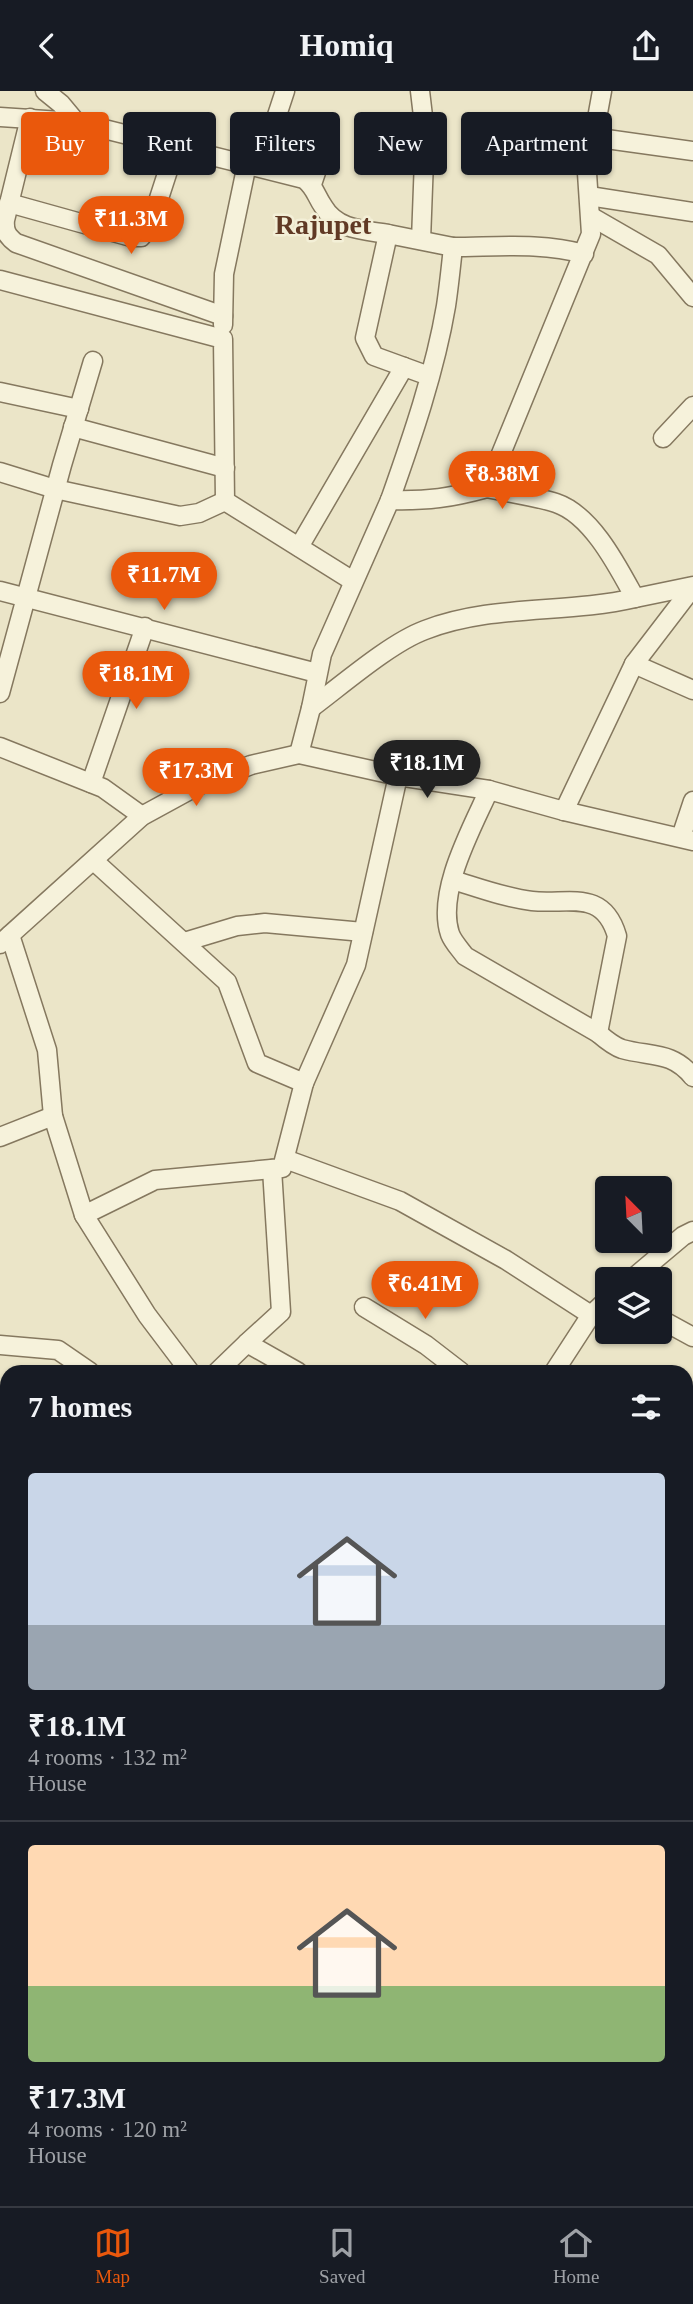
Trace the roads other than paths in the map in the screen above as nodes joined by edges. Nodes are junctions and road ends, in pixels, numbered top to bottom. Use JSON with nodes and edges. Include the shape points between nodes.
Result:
{"nodes":[{"id":1,"x":45,"y":91,"type":"edge"},
{"id":2,"x":285,"y":91,"type":"edge"},
{"id":3,"x":420,"y":91,"type":"edge"},
{"id":4,"x":602,"y":91,"type":"edge"},
{"id":5,"x":68,"y":112,"type":"edge"},
{"id":6,"x":276,"y":112,"type":"edge"},
{"id":7,"x":597,"y":112,"type":"edge"},
{"id":8,"x":0,"y":117,"type":"edge"},
{"id":9,"x":21,"y":118,"type":"edge"},
{"id":10,"x":612,"y":140,"type":"edge"},
{"id":11,"x":693,"y":151,"type":"edge"},
{"id":12,"x":21,"y":154,"type":"edge"},
{"id":13,"x":167,"y":175,"type":"edge"},
{"id":14,"x":251,"y":175,"type":"edge"},
{"id":15,"x":290,"y":175,"type":"edge"},
{"id":16,"x":315,"y":175,"type":"edge"},
{"id":17,"x":587,"y":175,"type":"edge"},
{"id":18,"x":312,"y":184,"type":"junction"},
{"id":19,"x":589,"y":197,"type":"junction"},
{"id":20,"x":9,"y":203,"type":"junction"},
{"id":21,"x":693,"y":212,"type":"edge"},
{"id":22,"x":592,"y":217,"type":"junction"},
{"id":23,"x":388,"y":234,"type":"junction"},
{"id":24,"x":421,"y":240,"type":"junction"},
{"id":25,"x":453,"y":247,"type":"junction"},
{"id":26,"x":584,"y":254,"type":"junction"},
{"id":27,"x":0,"y":280,"type":"edge"},
{"id":28,"x":693,"y":297,"type":"edge"},
{"id":29,"x":223,"y":316,"type":"junction"},
{"id":30,"x":223,"y":339,"type":"junction"},
{"id":31,"x":93,"y":361,"type":"dead end"},
{"id":32,"x":404,"y":367,"type":"junction"},
{"id":33,"x":429,"y":376,"type":"junction"},
{"id":34,"x":0,"y":392,"type":"edge"},
{"id":35,"x":693,"y":406,"type":"edge"},
{"id":36,"x":79,"y":409,"type":"junction"},
{"id":37,"x":73,"y":427,"type":"junction"},
{"id":38,"x":663,"y":438,"type":"dead end"},
{"id":39,"x":225,"y":468,"type":"junction"},
{"id":40,"x":0,"y":472,"type":"edge"},
{"id":41,"x":487,"y":488,"type":"junction"},
{"id":42,"x":55,"y":489,"type":"junction"},
{"id":43,"x":390,"y":500,"type":"junction"},
{"id":44,"x":225,"y":501,"type":"junction"},
{"id":45,"x":299,"y":547,"type":"junction"},
{"id":46,"x":354,"y":581,"type":"junction"},
{"id":47,"x":693,"y":587,"type":"edge"},
{"id":48,"x":0,"y":591,"type":"edge"},
{"id":49,"x":26,"y":598,"type":"junction"},
{"id":50,"x":635,"y":598,"type":"junction"},
{"id":51,"x":145,"y":627,"type":"junction"},
{"id":52,"x":4,"y":663,"type":"edge"},
{"id":53,"x":634,"y":664,"type":"junction"},
{"id":54,"x":317,"y":673,"type":"junction"},
{"id":55,"x":693,"y":690,"type":"edge"},
{"id":56,"x":0,"y":693,"type":"edge"},
{"id":57,"x":311,"y":708,"type":"junction"},
{"id":58,"x":0,"y":747,"type":"edge"},
{"id":59,"x":299,"y":754,"type":"junction"},
{"id":60,"x":398,"y":776,"type":"junction"},
{"id":61,"x":91,"y":783,"type":"junction"},
{"id":62,"x":489,"y":790,"type":"junction"},
{"id":63,"x":693,"y":801,"type":"edge"},
{"id":64,"x":564,"y":811,"type":"junction"},
{"id":65,"x":142,"y":816,"type":"junction"},
{"id":66,"x":687,"y":839,"type":"edge"},
{"id":67,"x":94,"y":861,"type":"junction"},
{"id":68,"x":453,"y":880,"type":"junction"},
{"id":69,"x":363,"y":932,"type":"junction"},
{"id":70,"x":5,"y":939,"type":"edge"},
{"id":71,"x":184,"y":942,"type":"junction"},
{"id":72,"x":598,"y":1033,"type":"junction"},
{"id":73,"x":693,"y":1077,"type":"edge"},
{"id":74,"x":304,"y":1083,"type":"junction"},
{"id":75,"x":53,"y":1116,"type":"junction"},
{"id":76,"x":0,"y":1137,"type":"edge"},
{"id":77,"x":278,"y":1164,"type":"junction"},
{"id":78,"x":83,"y":1215,"type":"junction"},
{"id":79,"x":693,"y":1231,"type":"edge"},
{"id":80,"x":646,"y":1267,"type":"edge"},
{"id":81,"x":364,"y":1307,"type":"dead end"},
{"id":82,"x":595,"y":1311,"type":"edge"},
{"id":83,"x":591,"y":1315,"type":"junction"},
{"id":84,"x":672,"y":1326,"type":"edge"},
{"id":85,"x":693,"y":1337,"type":"edge"},
{"id":86,"x":247,"y":1343,"type":"junction"},
{"id":87,"x":0,"y":1345,"type":"edge"},
{"id":88,"x":80,"y":1365,"type":"edge"},
{"id":89,"x":185,"y":1365,"type":"edge"},
{"id":90,"x":224,"y":1365,"type":"edge"},
{"id":91,"x":286,"y":1365,"type":"edge"},
{"id":92,"x":452,"y":1365,"type":"edge"},
{"id":93,"x":559,"y":1365,"type":"edge"}],
"edges":[{"from":1,"to":5,"type":"street"},
{"from":2,"to":6,"type":"street"},
{"from":3,"to":24,"type":"street","via":[[425,133]]},
{"from":4,"to":7,"type":"street"},
{"from":8,"to":9,"type":"street"},
{"from":10,"to":11,"type":"street"},
{"from":12,"to":20,"type":"street"},
{"from":13,"to":20,"type":"street","via":[[150,226],[141,237]]},
{"from":14,"to":29,"type":"street","via":[[224,274]]},
{"from":15,"to":18,"type":"street"},
{"from":16,"to":18,"type":"street"},
{"from":17,"to":19,"type":"street"},
{"from":18,"to":23,"type":"street","via":[[323,207],[340,225]]},
{"from":19,"to":21,"type":"street"},
{"from":19,"to":22,"type":"street"},
{"from":20,"to":29,"type":"street","via":[[4,229],[16,243]]},
{"from":22,"to":26,"type":"street"},
{"from":22,"to":28,"type":"street","via":[[658,255]]},
{"from":23,"to":24,"type":"street"},
{"from":23,"to":32,"type":"street","via":[[365,338],[374,356]]},
{"from":24,"to":25,"type":"street"},
{"from":25,"to":26,"type":"street","via":[[537,247]]},
{"from":25,"to":33,"type":"street","via":[[446,307]]},
{"from":26,"to":41,"type":"street"},
{"from":27,"to":30,"type":"street"},
{"from":29,"to":30,"type":"street"},
{"from":30,"to":39,"type":"street"},
{"from":31,"to":36,"type":"street"},
{"from":32,"to":33,"type":"street"},
{"from":32,"to":45,"type":"street"},
{"from":33,"to":43,"type":"street"},
{"from":34,"to":36,"type":"street"},
{"from":35,"to":38,"type":"street"},
{"from":36,"to":37,"type":"street"},
{"from":37,"to":39,"type":"street"},
{"from":37,"to":42,"type":"street"},
{"from":39,"to":44,"type":"street"},
{"from":40,"to":42,"type":"street"},
{"from":41,"to":43,"type":"street","via":[[453,498]]},
{"from":41,"to":50,"type":"street","via":[[559,503],[578,517],[608,550]]},
{"from":42,"to":44,"type":"street","via":[[180,516]]},
{"from":42,"to":49,"type":"street"},
{"from":43,"to":46,"type":"street"},
{"from":44,"to":45,"type":"street"},
{"from":45,"to":46,"type":"street"},
{"from":46,"to":54,"type":"street"},
{"from":47,"to":50,"type":"street"},
{"from":47,"to":53,"type":"street"},
{"from":48,"to":49,"type":"street"},
{"from":49,"to":51,"type":"street"},
{"from":49,"to":52,"type":"street"},
{"from":50,"to":57,"type":"street","via":[[602,606],[463,619],[423,630]]},
{"from":51,"to":54,"type":"street"},
{"from":51,"to":61,"type":"street"},
{"from":52,"to":56,"type":"street"},
{"from":53,"to":55,"type":"street"},
{"from":53,"to":64,"type":"street"},
{"from":54,"to":57,"type":"street"},
{"from":57,"to":59,"type":"street"},
{"from":58,"to":61,"type":"street"},
{"from":59,"to":60,"type":"street"},
{"from":59,"to":65,"type":"street","via":[[251,765],[197,786]]},
{"from":60,"to":62,"type":"street"},
{"from":60,"to":69,"type":"street"},
{"from":61,"to":65,"type":"street"},
{"from":62,"to":64,"type":"street"},
{"from":62,"to":68,"type":"street"},
{"from":63,"to":66,"type":"street"},
{"from":64,"to":66,"type":"street"},
{"from":65,"to":67,"type":"street"},
{"from":67,"to":70,"type":"street"},
{"from":67,"to":71,"type":"street"},
{"from":68,"to":72,"type":"street","via":[[447,916],[451,936],[465,956]]},
{"from":68,"to":72,"type":"street","via":[[533,901],[569,899],[604,911],[617,936]]},
{"from":69,"to":71,"type":"street","via":[[265,923]]},
{"from":69,"to":74,"type":"street","via":[[356,965]]},
{"from":70,"to":75,"type":"street","via":[[47,1050]]},
{"from":71,"to":74,"type":"street","via":[[227,982],[257,1063]]},
{"from":72,"to":73,"type":"street","via":[[619,1048],[683,1064]]},
{"from":74,"to":77,"type":"street"},
{"from":75,"to":76,"type":"street"},
{"from":75,"to":78,"type":"street"},
{"from":77,"to":78,"type":"street","via":[[155,1180]]},
{"from":77,"to":83,"type":"street","via":[[400,1201],[506,1260]]},
{"from":77,"to":86,"type":"street","via":[[281,1312]]},
{"from":78,"to":89,"type":"street"},
{"from":79,"to":80,"type":"street"},
{"from":81,"to":92,"type":"street"},
{"from":82,"to":83,"type":"street"},
{"from":83,"to":93,"type":"street"},
{"from":84,"to":85,"type":"street"},
{"from":86,"to":90,"type":"street"},
{"from":86,"to":91,"type":"street"},
{"from":87,"to":88,"type":"street","via":[[58,1350]]}]}
